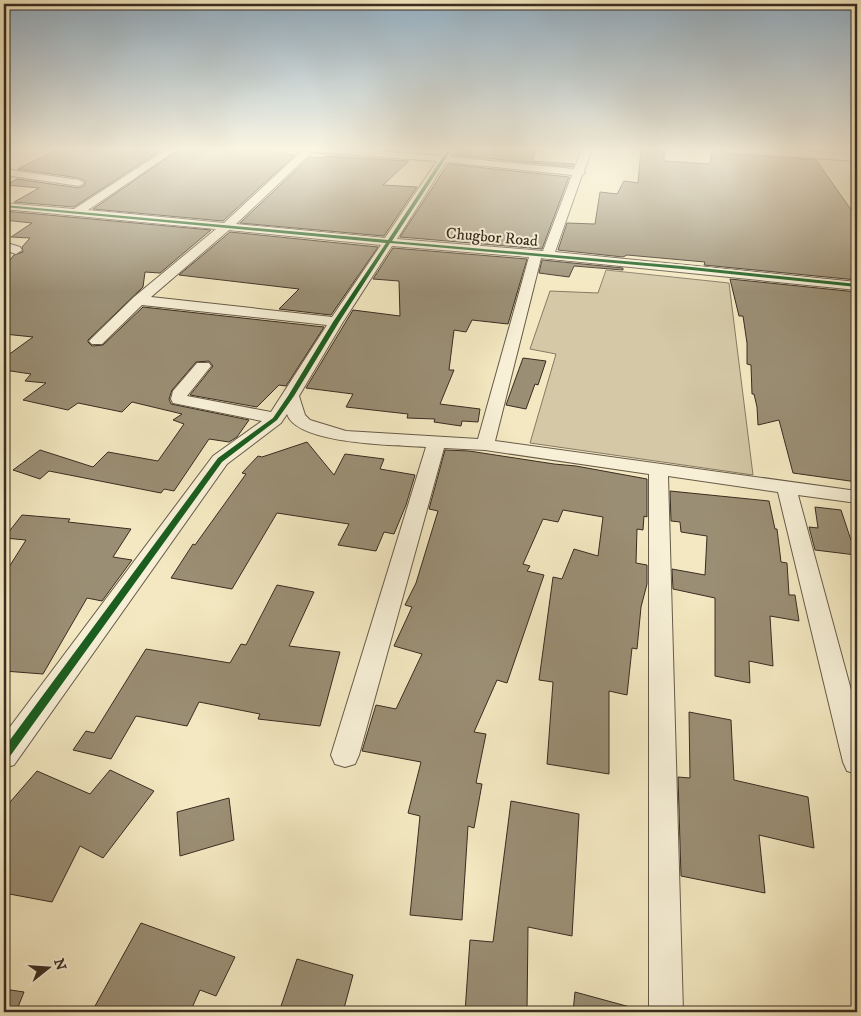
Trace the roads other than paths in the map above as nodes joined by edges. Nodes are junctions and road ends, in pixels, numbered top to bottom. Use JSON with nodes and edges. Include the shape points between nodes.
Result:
{"nodes":[{"id":1,"x":101,"y":196,"type":"edge"},
{"id":2,"x":259,"y":196,"type":"edge"},
{"id":3,"x":419,"y":196,"type":"edge"},
{"id":4,"x":569,"y":196,"type":"edge"},
{"id":5,"x":4,"y":206,"type":"edge"},
{"id":6,"x":77,"y":212,"type":"junction"},
{"id":7,"x":227,"y":226,"type":"junction"},
{"id":8,"x":390,"y":242,"type":"junction"},
{"id":9,"x":542,"y":254,"type":"junction"},
{"id":10,"x":857,"y":286,"type":"edge"},
{"id":11,"x":139,"y":300,"type":"junction"},
{"id":12,"x":336,"y":322,"type":"junction"},
{"id":13,"x":97,"y":341,"type":"dead end"},
{"id":14,"x":203,"y":366,"type":"dead end"},
{"id":15,"x":291,"y":396,"type":"junction"},
{"id":16,"x":275,"y":419,"type":"junction"},
{"id":17,"x":437,"y":441,"type":"junction"},
{"id":18,"x":485,"y":445,"type":"junction"},
{"id":19,"x":658,"y":468,"type":"junction"},
{"id":20,"x":786,"y":486,"type":"junction"},
{"id":21,"x":857,"y":497,"type":"edge"},
{"id":22,"x":345,"y":755,"type":"dead end"},
{"id":23,"x":4,"y":756,"type":"edge"},
{"id":24,"x":857,"y":762,"type":"edge"},
{"id":25,"x":666,"y":1012,"type":"edge"}],
"edges":[{"from":1,"to":6,"type":"street"},
{"from":2,"to":7,"type":"street"},
{"from":3,"to":8,"type":"street"},
{"from":4,"to":9,"type":"street"},
{"from":5,"to":6,"type":"street","name":"Chugbor Road"},
{"from":6,"to":7,"type":"street","name":"Chugbor Road"},
{"from":7,"to":8,"type":"street","name":"Chugbor Road"},
{"from":7,"to":11,"type":"street"},
{"from":8,"to":9,"type":"street","name":"Chugbor Road"},
{"from":8,"to":12,"type":"street"},
{"from":9,"to":10,"type":"street","name":"Chugbor Road"},
{"from":9,"to":18,"type":"street"},
{"from":11,"to":12,"type":"street"},
{"from":11,"to":13,"type":"street"},
{"from":12,"to":15,"type":"street"},
{"from":14,"to":16,"type":"street","via":[[179,398]]},
{"from":15,"to":16,"type":"street"},
{"from":15,"to":17,"type":"street","via":[[304,424],[345,436]]},
{"from":16,"to":23,"type":"street","via":[[220,460]]},
{"from":17,"to":18,"type":"street"},
{"from":17,"to":22,"type":"street"},
{"from":18,"to":19,"type":"street"},
{"from":19,"to":20,"type":"street"},
{"from":19,"to":25,"type":"street"},
{"from":20,"to":21,"type":"street"},
{"from":20,"to":24,"type":"street"}]}
